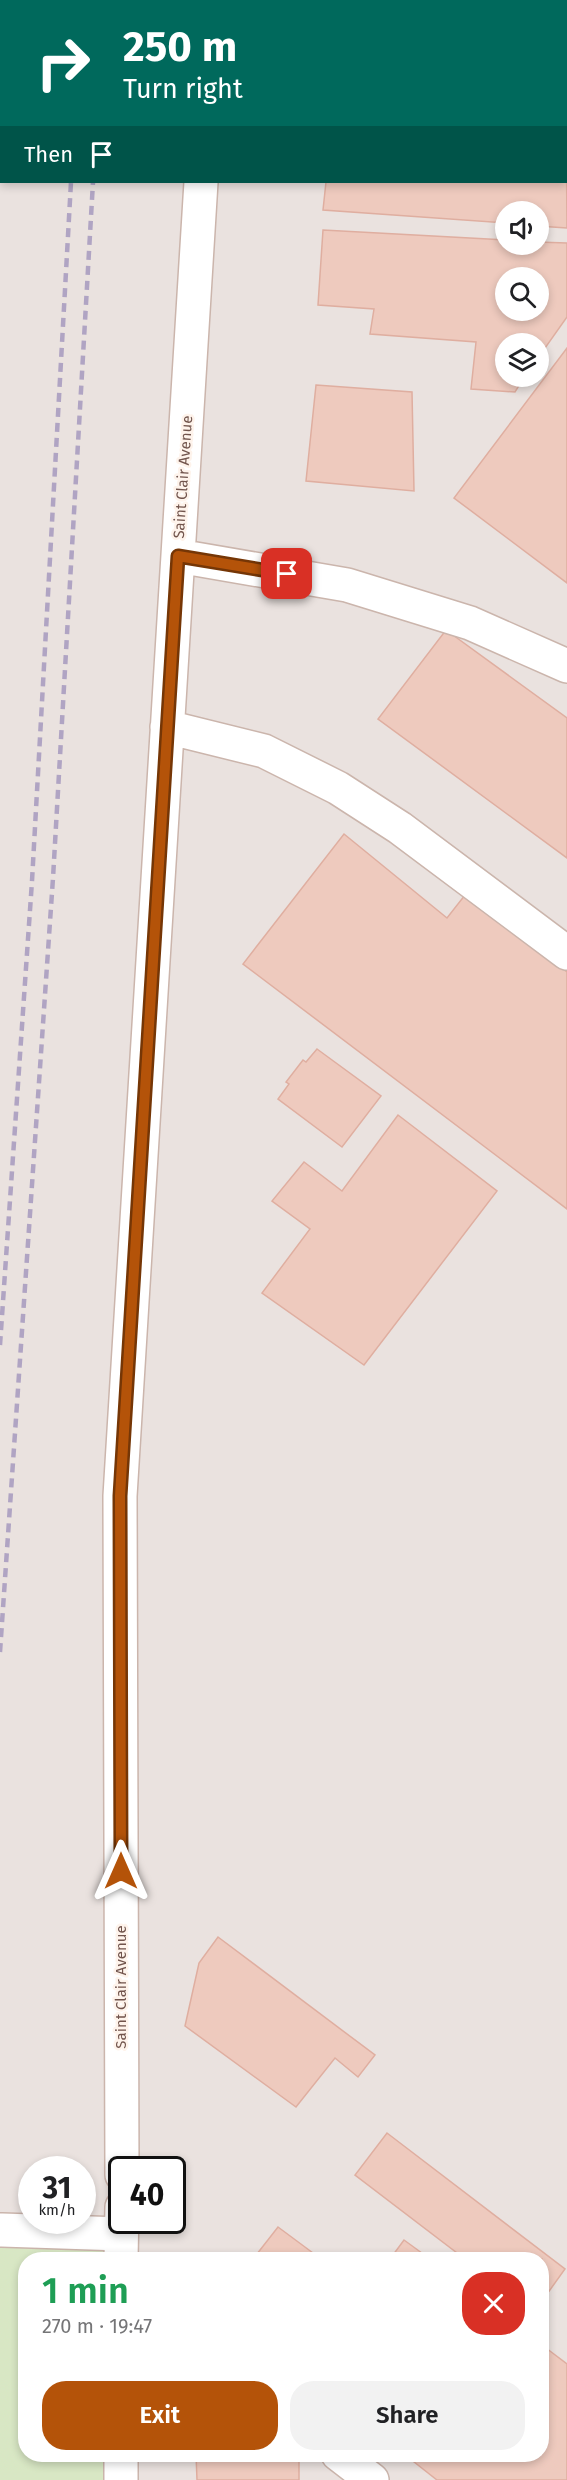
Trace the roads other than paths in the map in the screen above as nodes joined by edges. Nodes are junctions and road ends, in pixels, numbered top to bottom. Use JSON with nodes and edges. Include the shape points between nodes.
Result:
{"nodes":[{"id":1,"x":201,"y":183,"type":"edge"},
{"id":2,"x":178,"y":556,"type":"junction"},
{"id":3,"x":567,"y":666,"type":"edge"},
{"id":4,"x":167,"y":727,"type":"junction"},
{"id":5,"x":567,"y":953,"type":"edge"},
{"id":6,"x":122,"y":2156,"type":"edge"},
{"id":7,"x":2,"y":2230,"type":"dead end"},
{"id":8,"x":108,"y":2233,"type":"edge"},
{"id":9,"x":121,"y":2462,"type":"edge"},
{"id":10,"x":348,"y":2462,"type":"edge"},
{"id":11,"x":121,"y":2480,"type":"edge"},
{"id":12,"x":372,"y":2480,"type":"edge"}],
"edges":[{"from":1,"to":2,"type":"street","name":"Saint Clair Avenue"},
{"from":2,"to":3,"type":"street","via":[[347,585],[470,623]]},
{"from":2,"to":4,"type":"street","name":"Saint Clair Avenue"},
{"from":4,"to":5,"type":"street","via":[[264,751],[338,788],[400,828]]},
{"from":4,"to":6,"type":"street","name":"Saint Clair Avenue","via":[[120,1496]]},
{"from":7,"to":8,"type":"street"},
{"from":9,"to":11,"type":"street"},
{"from":10,"to":12,"type":"street"}]}
